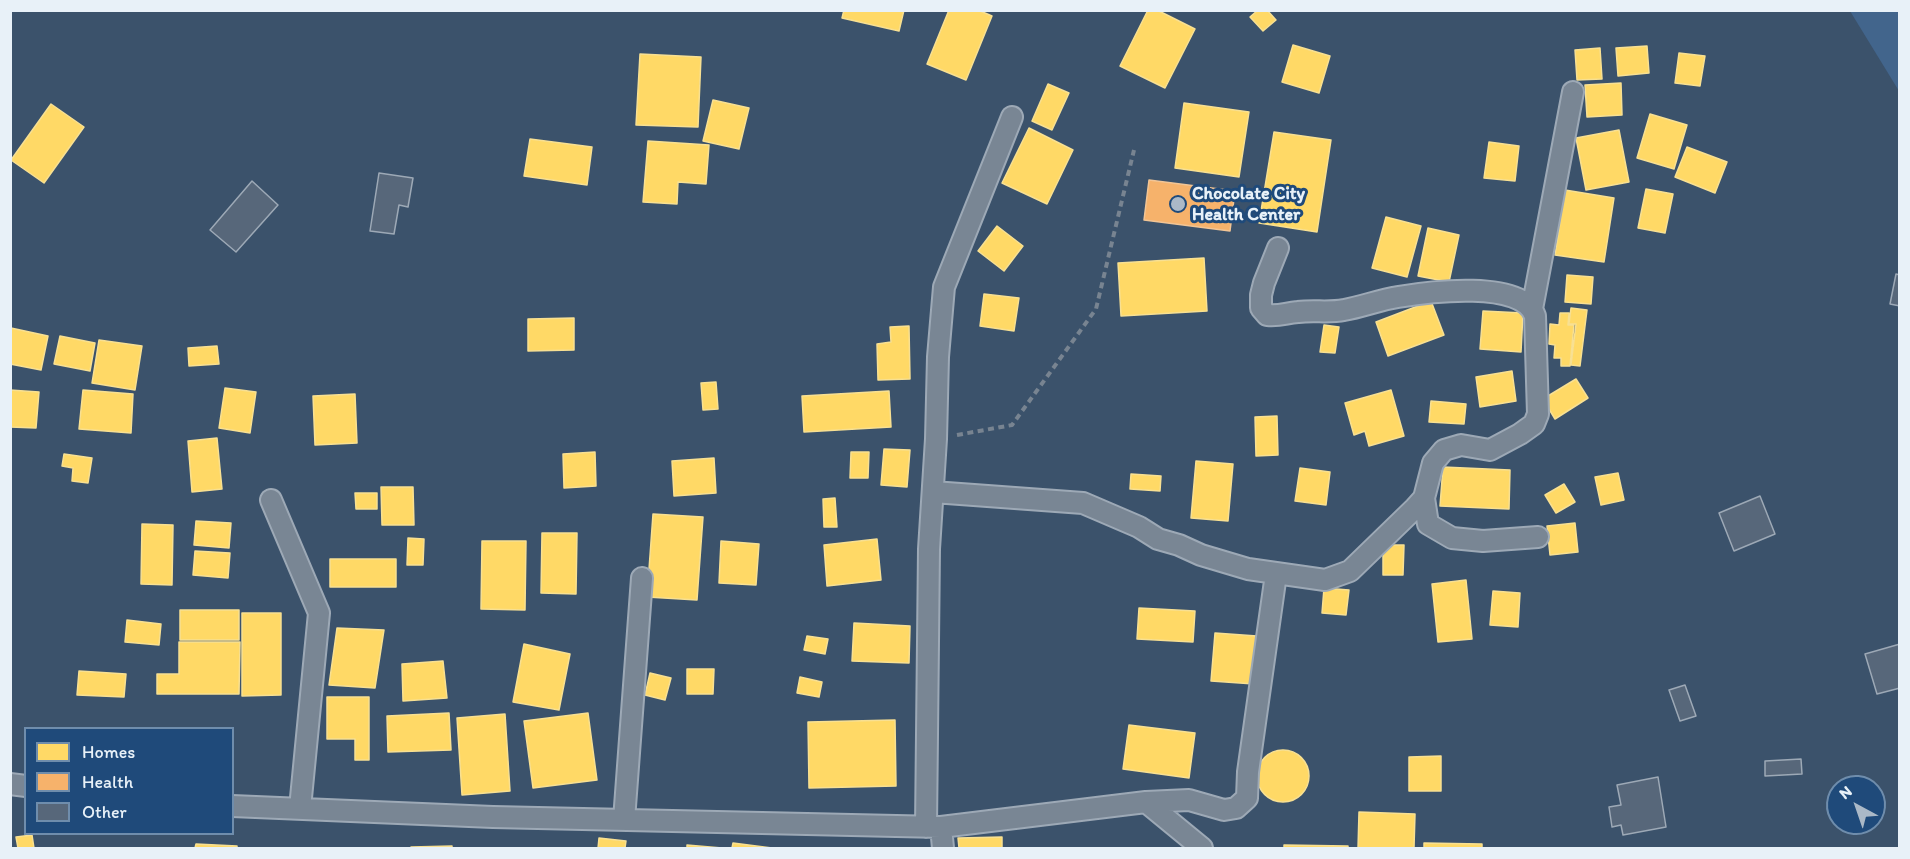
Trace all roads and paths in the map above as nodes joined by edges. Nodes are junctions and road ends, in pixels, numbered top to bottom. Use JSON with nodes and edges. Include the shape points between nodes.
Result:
{"nodes":[{"id":1,"x":1573,"y":92,"type":"dead end"},
{"id":2,"x":1012,"y":117,"type":"dead end"},
{"id":3,"x":1134,"y":150,"type":"dead end"},
{"id":4,"x":1278,"y":248,"type":"dead end"},
{"id":5,"x":1533,"y":309,"type":"junction"},
{"id":6,"x":936,"y":439,"type":"junction"},
{"id":7,"x":933,"y":492,"type":"junction"},
{"id":8,"x":1424,"y":498,"type":"junction"},
{"id":9,"x":271,"y":500,"type":"dead end"},
{"id":10,"x":1538,"y":537,"type":"dead end"},
{"id":11,"x":1276,"y":574,"type":"junction"},
{"id":12,"x":642,"y":578,"type":"dead end"},
{"id":13,"x":1146,"y":802,"type":"junction"},
{"id":14,"x":234,"y":806,"type":"edge"},
{"id":15,"x":300,"y":808,"type":"junction"},
{"id":16,"x":624,"y":820,"type":"junction"},
{"id":17,"x":934,"y":827,"type":"junction"},
{"id":18,"x":943,"y":849,"type":"edge"},
{"id":19,"x":1202,"y":849,"type":"edge"}],
"edges":[{"from":1,"to":5,"type":"street"},
{"from":2,"to":6,"type":"street","via":[[944,286]]},
{"from":3,"to":6,"type":"path","via":[[1096,309],[1012,425]]},
{"from":4,"to":5,"type":"street","via":[[1261,295],[1261,308],[1267,315],[1343,311],[1396,297],[1450,291],[1512,295]]},
{"from":5,"to":8,"type":"street","via":[[1538,414],[1534,424],[1490,450],[1461,445],[1444,450],[1432,462]]},
{"from":6,"to":7,"type":"street"},
{"from":7,"to":11,"type":"street","via":[[1083,503],[1139,527],[1158,540]]},
{"from":7,"to":17,"type":"street","via":[[929,549]]},
{"from":8,"to":10,"type":"street","via":[[1428,525],[1452,537],[1483,541]]},
{"from":8,"to":11,"type":"street","via":[[1350,571],[1325,580]]},
{"from":9,"to":15,"type":"street","via":[[319,613]]},
{"from":11,"to":13,"type":"street","via":[[1246,798],[1236,808],[1224,810],[1189,800]]},
{"from":12,"to":16,"type":"street"},
{"from":13,"to":17,"type":"street"},
{"from":13,"to":19,"type":"street"},
{"from":14,"to":15,"type":"street"},
{"from":15,"to":16,"type":"street"},
{"from":16,"to":17,"type":"street"},
{"from":17,"to":18,"type":"street"}]}
